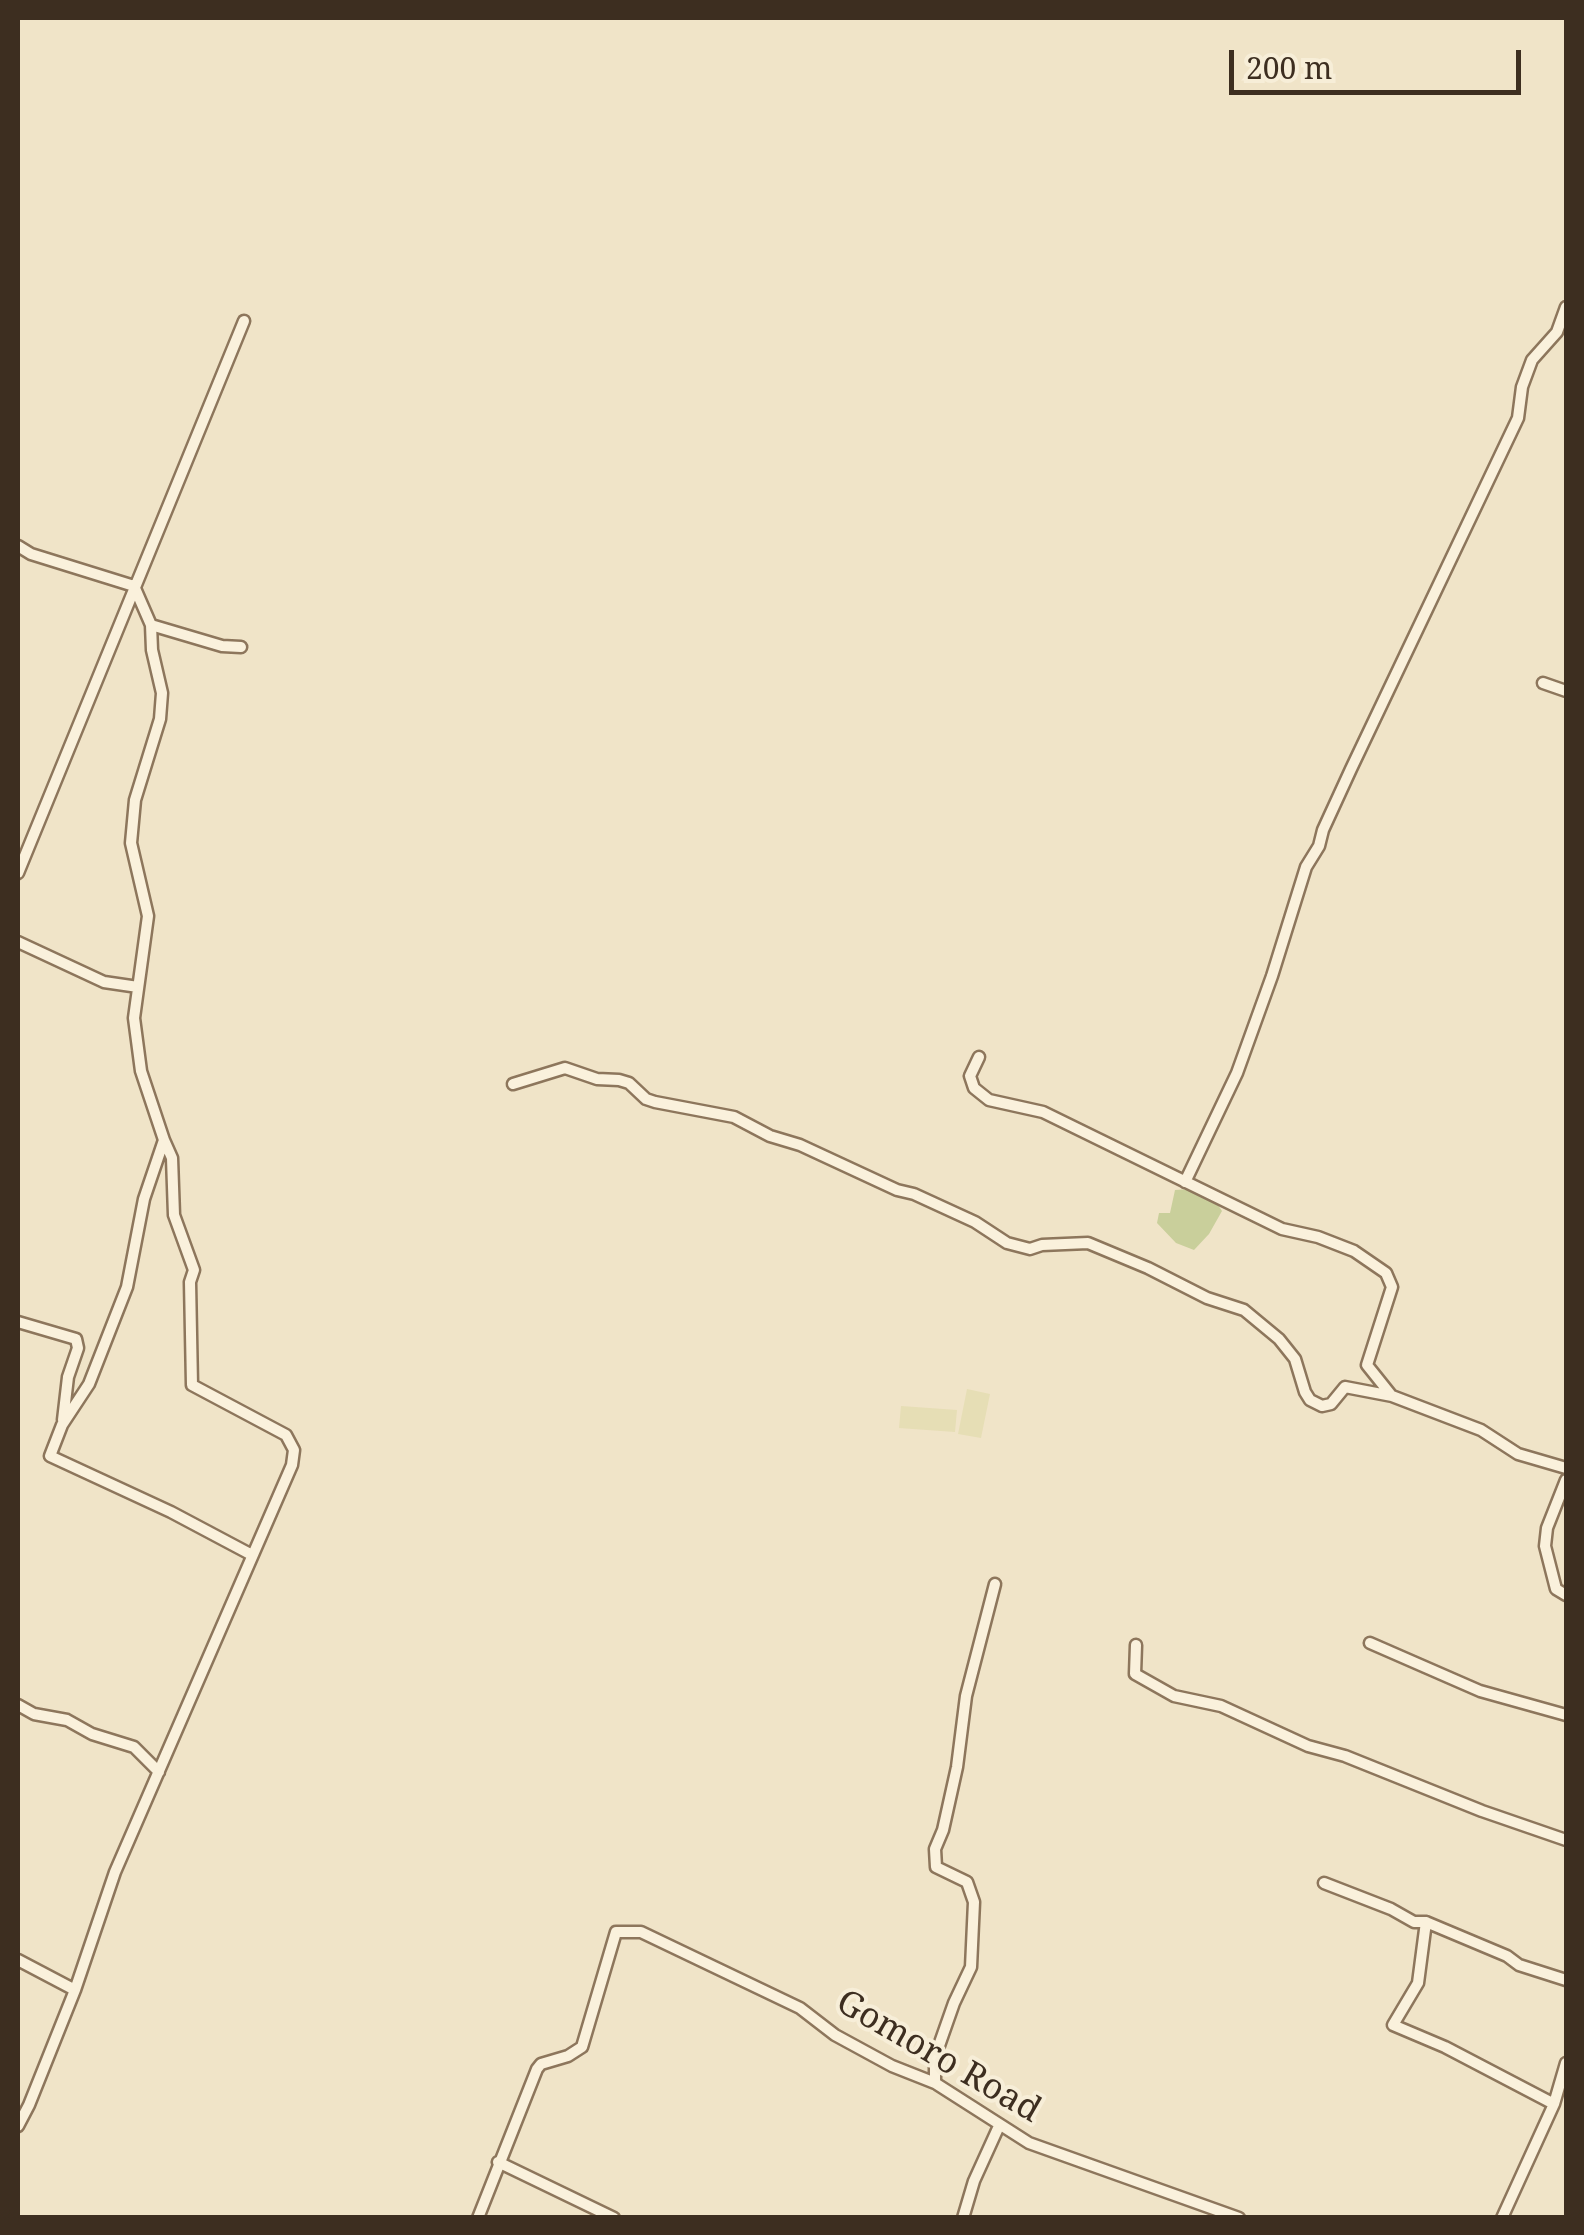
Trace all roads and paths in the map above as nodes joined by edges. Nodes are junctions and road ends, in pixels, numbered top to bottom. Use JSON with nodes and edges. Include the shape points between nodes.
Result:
{"nodes":[{"id":1,"x":1566,"y":307,"type":"edge"},
{"id":2,"x":244,"y":321,"type":"dead end"},
{"id":3,"x":18,"y":546,"type":"edge"},
{"id":4,"x":134,"y":586,"type":"junction"},
{"id":5,"x":152,"y":625,"type":"junction"},
{"id":6,"x":241,"y":647,"type":"dead end"},
{"id":7,"x":1542,"y":683,"type":"dead end"},
{"id":8,"x":1566,"y":691,"type":"edge"},
{"id":9,"x":18,"y":873,"type":"edge"},
{"id":10,"x":18,"y":942,"type":"edge"},
{"id":11,"x":138,"y":986,"type":"junction"},
{"id":12,"x":978,"y":1057,"type":"dead end"},
{"id":13,"x":513,"y":1084,"type":"dead end"},
{"id":14,"x":164,"y":1140,"type":"junction"},
{"id":15,"x":1184,"y":1182,"type":"junction"},
{"id":16,"x":18,"y":1322,"type":"edge"},
{"id":17,"x":1392,"y":1396,"type":"junction"},
{"id":18,"x":62,"y":1425,"type":"junction"},
{"id":19,"x":1566,"y":1468,"type":"edge"},
{"id":20,"x":1566,"y":1480,"type":"edge"},
{"id":21,"x":252,"y":1555,"type":"junction"},
{"id":22,"x":994,"y":1584,"type":"dead end"},
{"id":23,"x":1566,"y":1595,"type":"edge"},
{"id":24,"x":1370,"y":1644,"type":"dead end"},
{"id":25,"x":1136,"y":1645,"type":"dead end"},
{"id":26,"x":18,"y":1705,"type":"edge"},
{"id":27,"x":1566,"y":1715,"type":"edge"},
{"id":28,"x":159,"y":1772,"type":"junction"},
{"id":29,"x":1566,"y":1840,"type":"edge"},
{"id":30,"x":1324,"y":1883,"type":"dead end"},
{"id":31,"x":1426,"y":1922,"type":"junction"},
{"id":32,"x":18,"y":1960,"type":"edge"},
{"id":33,"x":1566,"y":1980,"type":"edge"},
{"id":34,"x":74,"y":1990,"type":"junction"},
{"id":35,"x":1566,"y":2063,"type":"edge"},
{"id":36,"x":1564,"y":2082,"type":"edge"},
{"id":37,"x":935,"y":2084,"type":"junction"},
{"id":38,"x":1554,"y":2104,"type":"junction"},
{"id":39,"x":18,"y":2126,"type":"edge"},
{"id":40,"x":998,"y":2126,"type":"junction"},
{"id":41,"x":498,"y":2162,"type":"junction"},
{"id":42,"x":478,"y":2218,"type":"edge"},
{"id":43,"x":614,"y":2218,"type":"edge"},
{"id":44,"x":963,"y":2218,"type":"edge"},
{"id":45,"x":1239,"y":2218,"type":"edge"},
{"id":46,"x":1502,"y":2218,"type":"edge"}],
"edges":[{"from":1,"to":15,"type":"street","via":[[1556,332],[1532,360],[1518,418],[1306,867],[1237,1073]]},
{"from":2,"to":4,"type":"street"},
{"from":3,"to":4,"type":"street"},
{"from":4,"to":5,"type":"street"},
{"from":4,"to":9,"type":"street"},
{"from":5,"to":6,"type":"street"},
{"from":5,"to":11,"type":"street","via":[[162,693],[131,844],[148,916]]},
{"from":7,"to":8,"type":"street"},
{"from":10,"to":11,"type":"street","via":[[104,982]]},
{"from":11,"to":14,"type":"street","via":[[134,1018],[141,1071]]},
{"from":12,"to":15,"type":"street","via":[[970,1076],[990,1100],[1043,1112]]},
{"from":13,"to":17,"type":"street","via":[[565,1068],[629,1083],[655,1102],[734,1116],[914,1194],[1006,1243],[1030,1249],[1088,1243],[1244,1310],[1295,1359],[1305,1392],[1322,1406],[1345,1387]]},
{"from":14,"to":18,"type":"street","via":[[126,1287],[89,1384]]},
{"from":14,"to":21,"type":"street","via":[[172,1158],[174,1216],[194,1270],[192,1385],[286,1435],[294,1450]]},
{"from":15,"to":17,"type":"street","via":[[1282,1229],[1354,1251],[1386,1273],[1392,1287],[1367,1365]]},
{"from":16,"to":18,"type":"street","via":[[76,1339]]},
{"from":17,"to":19,"type":"street","via":[[1480,1430],[1518,1454]]},
{"from":18,"to":21,"type":"street","via":[[50,1456]]},
{"from":20,"to":23,"type":"street","via":[[1545,1546],[1556,1589]]},
{"from":21,"to":28,"type":"street"},
{"from":22,"to":37,"type":"street","via":[[936,1849],[936,1867],[967,1882],[974,1902],[971,1966],[935,2057]]},
{"from":24,"to":27,"type":"street","via":[[1480,1691]]},
{"from":25,"to":29,"type":"street","via":[[1134,1674],[1174,1696],[1222,1706],[1308,1746]]},
{"from":26,"to":28,"type":"street","via":[[134,1746]]},
{"from":28,"to":34,"type":"street"},
{"from":30,"to":31,"type":"street"},
{"from":31,"to":33,"type":"street"},
{"from":31,"to":38,"type":"street","via":[[1418,1983],[1394,2025]]},
{"from":32,"to":34,"type":"street"},
{"from":34,"to":39,"type":"street"},
{"from":35,"to":36,"type":"street"},
{"from":36,"to":38,"type":"street"},
{"from":37,"to":40,"type":"street","name":"Gomoro Road"},
{"from":37,"to":41,"type":"street","name":"Gomoro Road","via":[[834,2035],[800,2008],[641,1932],[616,1932],[582,2046],[537,2069]]},
{"from":38,"to":46,"type":"street"},
{"from":40,"to":44,"type":"street"},
{"from":40,"to":45,"type":"street","name":"Gomoro Road"},
{"from":41,"to":42,"type":"street"},
{"from":41,"to":43,"type":"street"}]}
